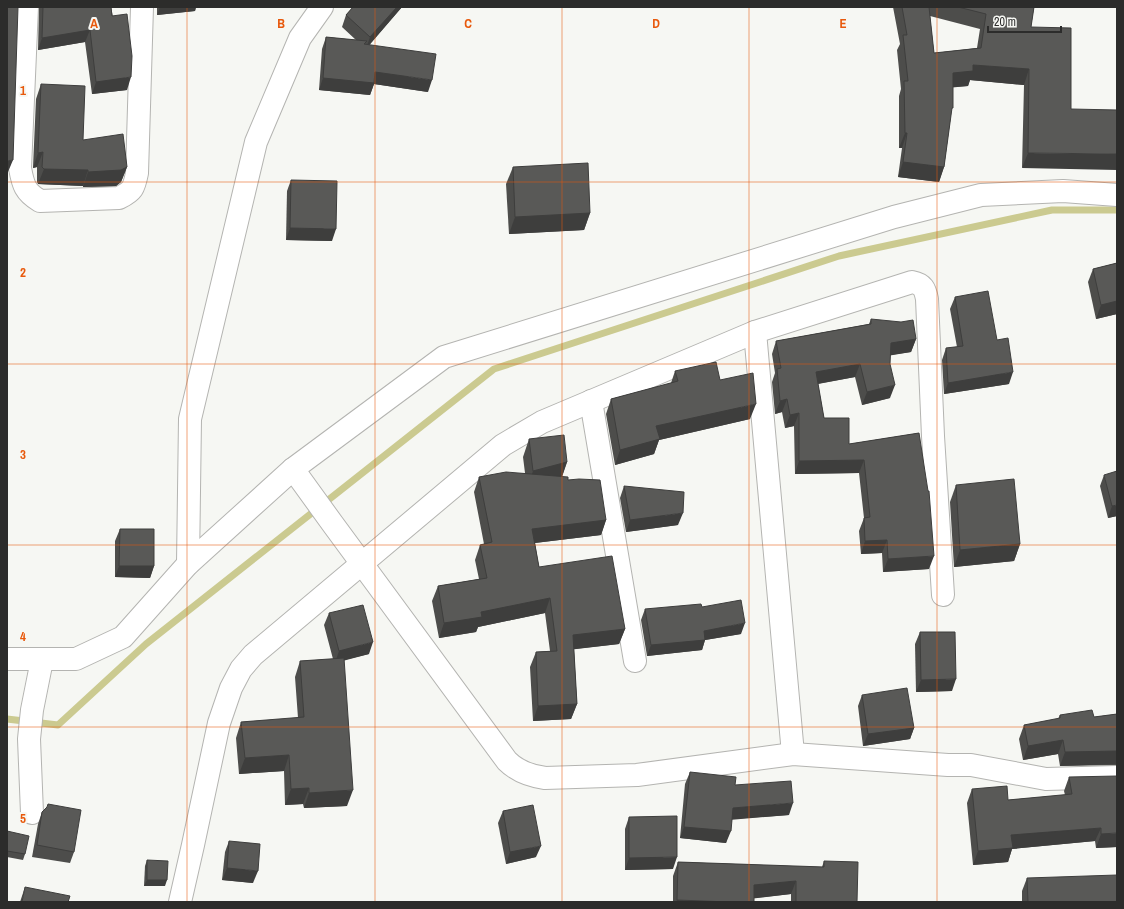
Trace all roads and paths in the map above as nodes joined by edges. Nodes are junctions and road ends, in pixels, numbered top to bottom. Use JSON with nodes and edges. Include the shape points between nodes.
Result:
{"nodes":[{"id":1,"x":27,"y":7,"type":"edge"},
{"id":2,"x":142,"y":7,"type":"edge"},
{"id":3,"x":322,"y":7,"type":"edge"},
{"id":4,"x":1117,"y":195,"type":"edge"},
{"id":5,"x":756,"y":332,"type":"junction"},
{"id":6,"x":591,"y":401,"type":"junction"},
{"id":7,"x":293,"y":469,"type":"junction"},
{"id":8,"x":362,"y":563,"type":"junction"},
{"id":9,"x":188,"y":564,"type":"junction"},
{"id":10,"x":943,"y":595,"type":"dead end"},
{"id":11,"x":7,"y":659,"type":"edge"},
{"id":12,"x":42,"y":660,"type":"junction"},
{"id":13,"x":635,"y":661,"type":"dead end"},
{"id":14,"x":793,"y":754,"type":"junction"},
{"id":15,"x":1117,"y":777,"type":"edge"},
{"id":16,"x":32,"y":813,"type":"dead end"},
{"id":17,"x":180,"y":902,"type":"edge"}],
"edges":[{"from":1,"to":2,"type":"street","via":[[20,168],[23,184],[31,196],[40,201],[118,198],[134,186],[137,173]]},
{"from":3,"to":9,"type":"street","via":[[300,38],[256,142],[190,419]]},
{"from":4,"to":7,"type":"street","via":[[1063,191],[981,195],[886,219],[444,357]]},
{"from":5,"to":6,"type":"street"},
{"from":5,"to":10,"type":"street","via":[[908,283],[917,283],[925,290]]},
{"from":5,"to":14,"type":"street"},
{"from":6,"to":8,"type":"street","via":[[542,422],[503,445]]},
{"from":6,"to":13,"type":"street"},
{"from":7,"to":8,"type":"street"},
{"from":7,"to":9,"type":"street"},
{"from":8,"to":14,"type":"street","via":[[507,760],[512,766],[530,776],[545,778],[637,775]]},
{"from":8,"to":17,"type":"street","via":[[253,655],[241,669],[231,688],[219,723]]},
{"from":9,"to":12,"type":"street","via":[[123,637],[76,660]]},
{"from":11,"to":12,"type":"street"},
{"from":12,"to":16,"type":"street","via":[[29,739]]},
{"from":14,"to":15,"type":"street","via":[[971,765],[1046,779]]}]}
